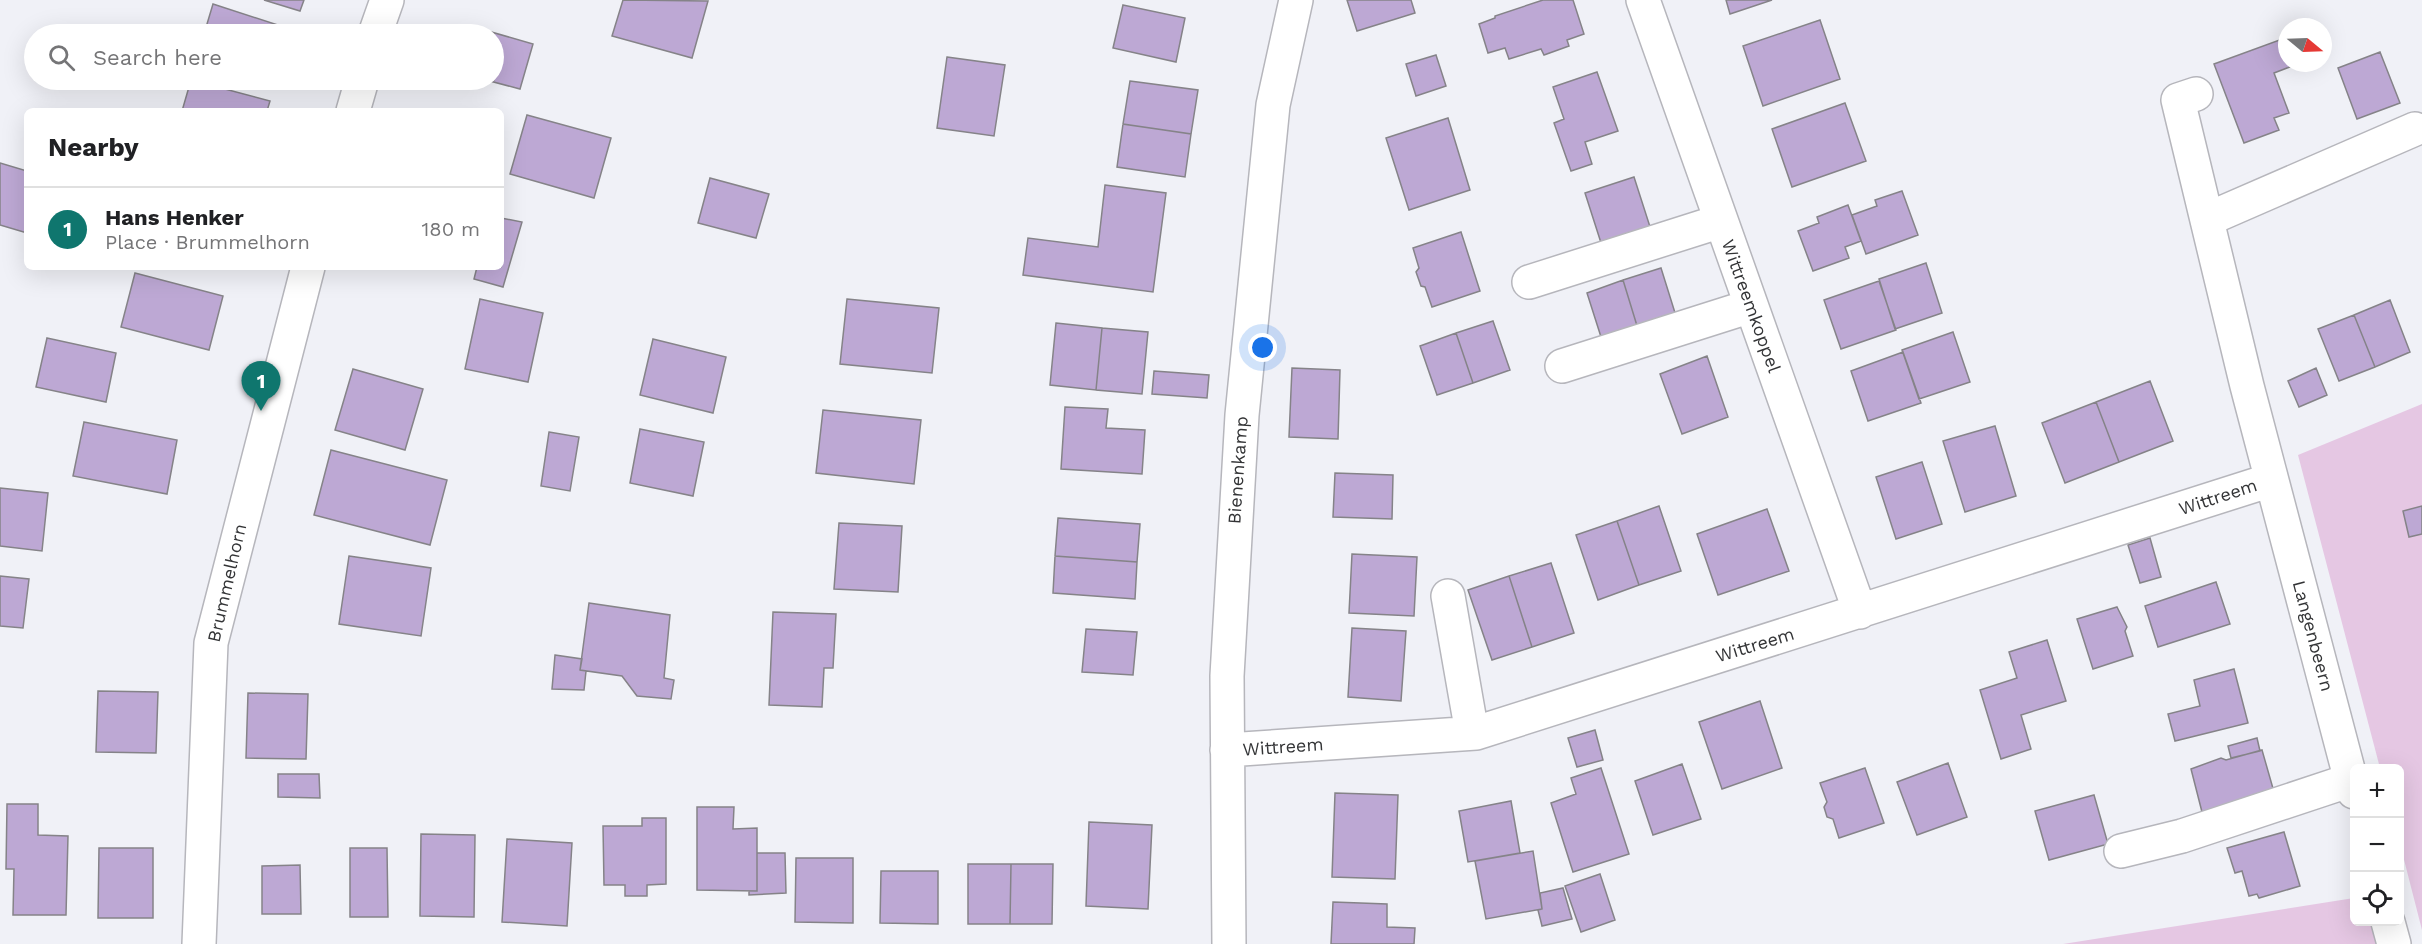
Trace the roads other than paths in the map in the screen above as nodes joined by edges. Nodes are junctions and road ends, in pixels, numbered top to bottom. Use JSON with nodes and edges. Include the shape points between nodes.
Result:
{"nodes":[{"id":1,"x":387,"y":0,"type":"edge"},
{"id":2,"x":1296,"y":0,"type":"edge"},
{"id":3,"x":1643,"y":0,"type":"edge"},
{"id":4,"x":379,"y":24,"type":"edge"},
{"id":5,"x":359,"y":90,"type":"edge"},
{"id":6,"x":2196,"y":94,"type":"dead end"},
{"id":7,"x":353,"y":108,"type":"edge"},
{"id":8,"x":2415,"y":129,"type":"dead end"},
{"id":9,"x":2208,"y":219,"type":"junction"},
{"id":10,"x":1721,"y":221,"type":"junction"},
{"id":11,"x":307,"y":270,"type":"edge"},
{"id":12,"x":1529,"y":282,"type":"dead end"},
{"id":13,"x":1751,"y":306,"type":"junction"},
{"id":14,"x":1562,"y":366,"type":"dead end"},
{"id":15,"x":2271,"y":480,"type":"junction"},
{"id":16,"x":1448,"y":596,"type":"dead end"},
{"id":17,"x":1860,"y":612,"type":"junction"},
{"id":18,"x":1472,"y":733,"type":"junction"},
{"id":19,"x":1227,"y":750,"type":"junction"},
{"id":20,"x":2350,"y":775,"type":"edge"},
{"id":21,"x":2350,"y":787,"type":"edge"},
{"id":22,"x":2121,"y":851,"type":"dead end"},
{"id":23,"x":2389,"y":926,"type":"edge"},
{"id":24,"x":200,"y":944,"type":"edge"},
{"id":25,"x":1229,"y":944,"type":"edge"},
{"id":26,"x":2394,"y":944,"type":"edge"}],
"edges":[{"from":1,"to":4,"type":"street"},
{"from":2,"to":19,"type":"street","name":"Bienenkamp","via":[[1273,105],[1243,404],[1227,676]]},
{"from":3,"to":10,"type":"street","name":"Wittreemkoppel"},
{"from":5,"to":7,"type":"street"},
{"from":6,"to":9,"type":"street","name":"Langenbeern","via":[[2178,100]]},
{"from":8,"to":9,"type":"street"},
{"from":9,"to":15,"type":"street","name":"Langenbeern"},
{"from":10,"to":12,"type":"street"},
{"from":10,"to":13,"type":"street","name":"Wittreemkoppel"},
{"from":11,"to":24,"type":"street","name":"Brummelhorn","via":[[211,643]]},
{"from":13,"to":14,"type":"street"},
{"from":13,"to":17,"type":"street","name":"Wittreemkoppel"},
{"from":15,"to":17,"type":"street","name":"Wittreem"},
{"from":15,"to":20,"type":"street","name":"Langenbeern"},
{"from":16,"to":18,"type":"street"},
{"from":17,"to":18,"type":"street","name":"Wittreem"},
{"from":18,"to":19,"type":"street","name":"Wittreem"},
{"from":19,"to":25,"type":"street","name":"Bienenkamp"},
{"from":21,"to":22,"type":"street"},
{"from":23,"to":26,"type":"street"}]}
